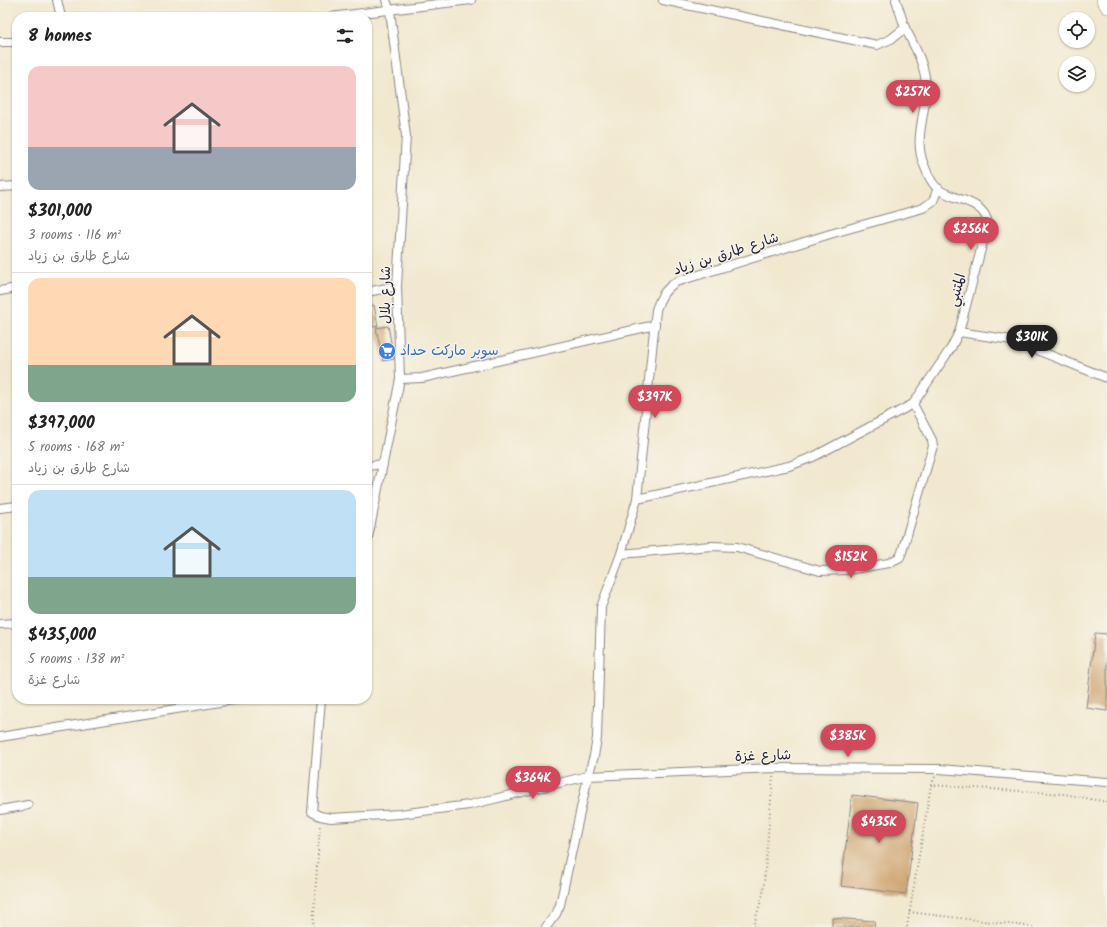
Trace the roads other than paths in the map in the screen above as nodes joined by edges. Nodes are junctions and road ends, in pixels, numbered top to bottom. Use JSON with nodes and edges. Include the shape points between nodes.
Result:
{"nodes":[{"id":1,"x":56,"y":0,"type":"edge"},
{"id":2,"x":386,"y":0,"type":"edge"},
{"id":3,"x":472,"y":0,"type":"edge"},
{"id":4,"x":663,"y":0,"type":"edge"},
{"id":5,"x":896,"y":0,"type":"edge"},
{"id":6,"x":1102,"y":0,"type":"edge"},
{"id":7,"x":1107,"y":8,"type":"edge"},
{"id":8,"x":390,"y":11,"type":"junction"},
{"id":9,"x":60,"y":12,"type":"edge"},
{"id":10,"x":372,"y":13,"type":"edge"},
{"id":11,"x":905,"y":28,"type":"junction"},
{"id":12,"x":0,"y":42,"type":"edge"},
{"id":13,"x":12,"y":42,"type":"edge"},
{"id":14,"x":12,"y":186,"type":"edge"},
{"id":15,"x":0,"y":187,"type":"edge"},
{"id":16,"x":938,"y":188,"type":"junction"},
{"id":17,"x":397,"y":286,"type":"junction"},
{"id":18,"x":12,"y":289,"type":"edge"},
{"id":19,"x":0,"y":291,"type":"edge"},
{"id":20,"x":372,"y":291,"type":"edge"},
{"id":21,"x":655,"y":325,"type":"junction"},
{"id":22,"x":959,"y":332,"type":"junction"},
{"id":23,"x":400,"y":378,"type":"junction"},
{"id":24,"x":1107,"y":378,"type":"edge"},
{"id":25,"x":913,"y":404,"type":"junction"},
{"id":26,"x":383,"y":464,"type":"junction"},
{"id":27,"x":372,"y":465,"type":"edge"},
{"id":28,"x":637,"y":499,"type":"junction"},
{"id":29,"x":12,"y":507,"type":"edge"},
{"id":30,"x":0,"y":508,"type":"edge"},
{"id":31,"x":372,"y":518,"type":"edge"},
{"id":32,"x":621,"y":554,"type":"junction"},
{"id":33,"x":12,"y":623,"type":"edge"},
{"id":34,"x":0,"y":624,"type":"edge"},
{"id":35,"x":207,"y":704,"type":"edge"},
{"id":36,"x":321,"y":704,"type":"edge"},
{"id":37,"x":0,"y":736,"type":"edge"},
{"id":38,"x":588,"y":776,"type":"junction"},
{"id":39,"x":1107,"y":782,"type":"edge"},
{"id":40,"x":28,"y":806,"type":"dead end"},
{"id":41,"x":0,"y":810,"type":"edge"},
{"id":42,"x":546,"y":927,"type":"edge"}],
"edges":[{"from":1,"to":9,"type":"street"},
{"from":2,"to":8,"type":"street","name":"شارع بلال"},
{"from":3,"to":8,"type":"street"},
{"from":4,"to":11,"type":"street","via":[[869,44],[884,43]]},
{"from":5,"to":11,"type":"street"},
{"from":6,"to":7,"type":"main road"},
{"from":8,"to":10,"type":"street"},
{"from":8,"to":17,"type":"street","name":"شارع بلال","via":[[406,136]]},
{"from":11,"to":16,"type":"street","via":[[917,52],[925,78],[918,145],[930,177]]},
{"from":12,"to":13,"type":"street"},
{"from":14,"to":15,"type":"street"},
{"from":16,"to":21,"type":"street","name":"شارع طارق بن زياد","via":[[932,201],[923,208],[676,282],[666,288],[659,300]]},
{"from":16,"to":22,"type":"street","name":"المتنبي","via":[[978,207],[984,212],[988,223]]},
{"from":17,"to":20,"type":"street"},
{"from":17,"to":23,"type":"street","name":"شارع بلال"},
{"from":18,"to":19,"type":"street"},
{"from":21,"to":23,"type":"street","via":[[430,376]]},
{"from":21,"to":28,"type":"street","name":"شارع طارق بن زياد"},
{"from":22,"to":24,"type":"street","via":[[1012,340]]},
{"from":22,"to":25,"type":"street"},
{"from":23,"to":26,"type":"street","name":"شارع بلال"},
{"from":25,"to":28,"type":"street","via":[[824,452],[801,461]]},
{"from":25,"to":32,"type":"street","via":[[933,446],[902,552],[894,561],[847,570],[820,571],[736,547],[711,546]]},
{"from":26,"to":27,"type":"street"},
{"from":26,"to":31,"type":"street","name":"شارع بلال"},
{"from":28,"to":32,"type":"street","name":"شارع طارق بن زياد"},
{"from":29,"to":30,"type":"street"},
{"from":32,"to":38,"type":"street","name":"شارع طارق بن زياد","via":[[601,607],[597,738]]},
{"from":33,"to":34,"type":"street"},
{"from":35,"to":37,"type":"street"},
{"from":36,"to":38,"type":"street","name":"شارع غزة","via":[[312,812],[320,816],[331,818],[400,814],[469,805]]},
{"from":38,"to":39,"type":"street","name":"شارع غزة","via":[[774,768],[939,769]]},
{"from":38,"to":42,"type":"street","name":"شارع طارق بن زياد","via":[[560,905]]},
{"from":40,"to":41,"type":"street"}]}
